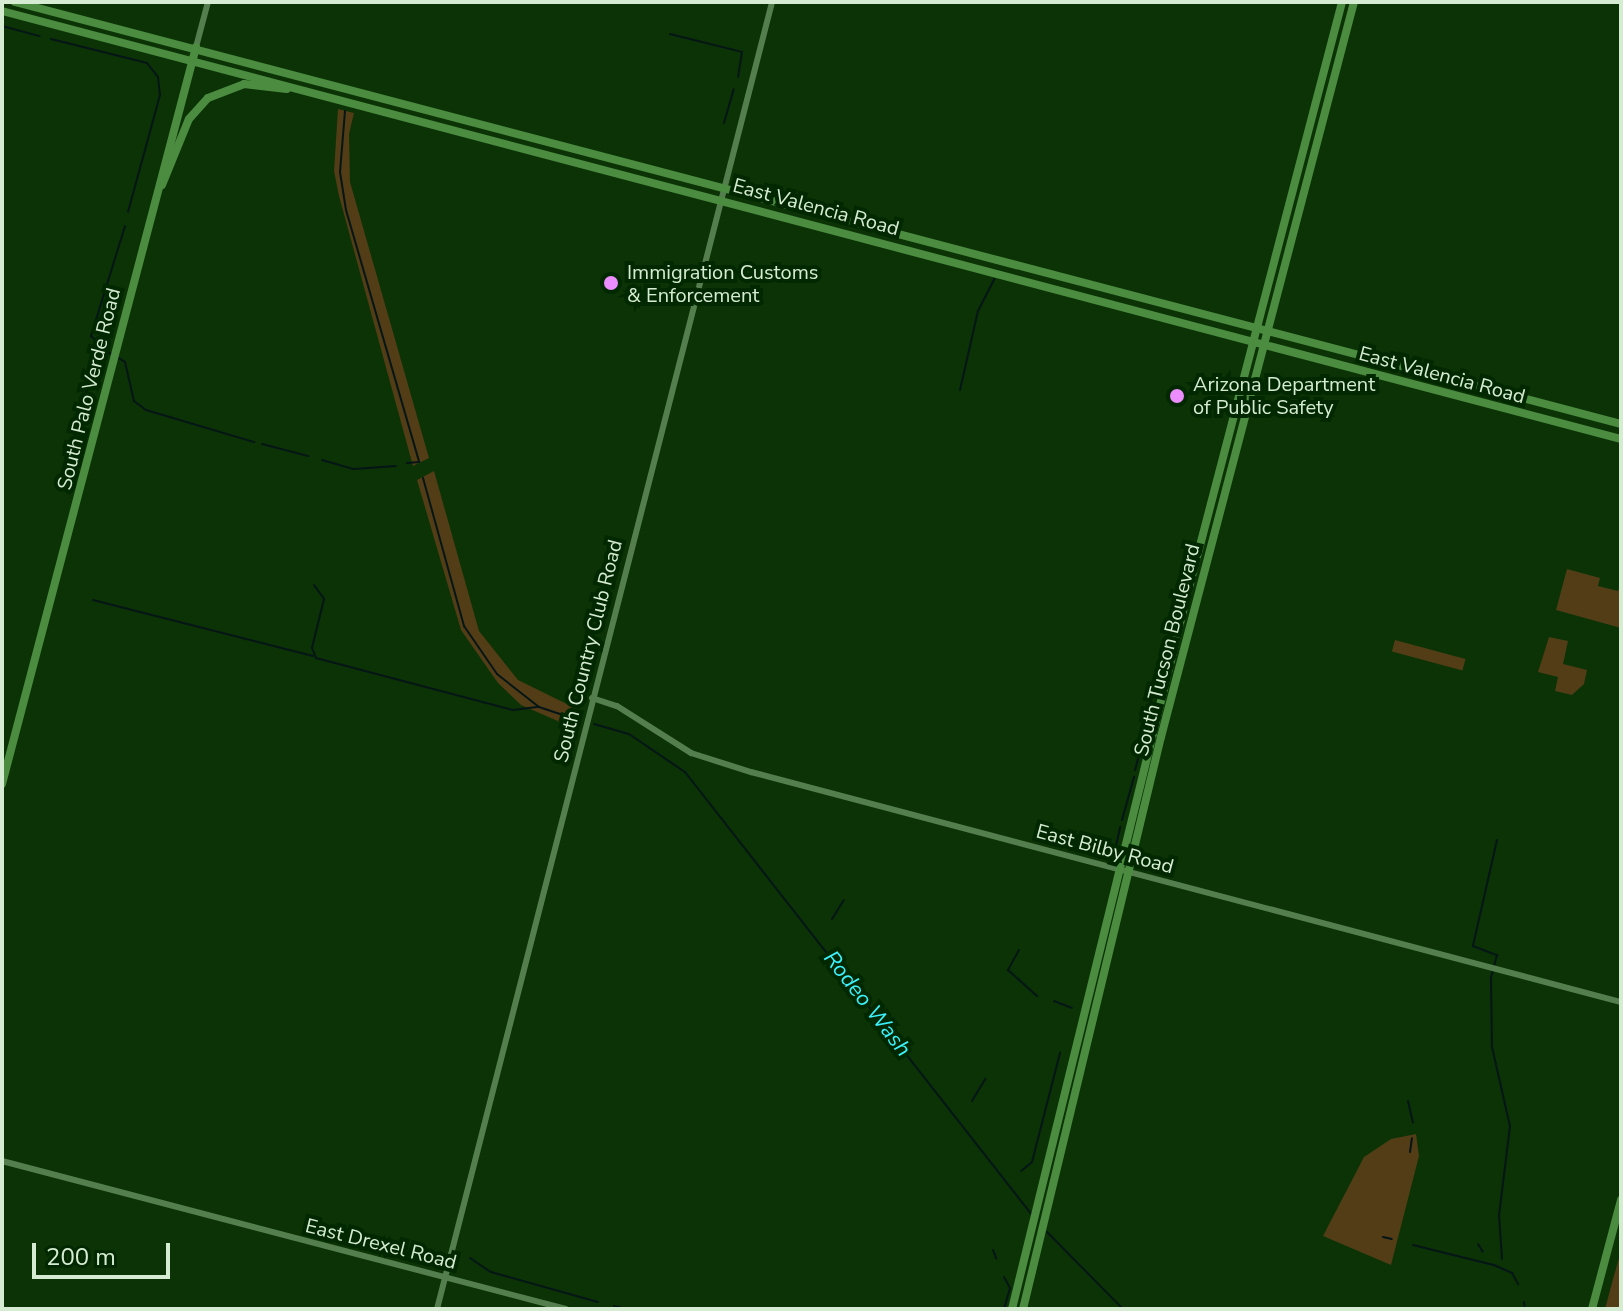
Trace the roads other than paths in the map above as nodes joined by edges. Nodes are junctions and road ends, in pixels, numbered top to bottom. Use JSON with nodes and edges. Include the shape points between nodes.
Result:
{"nodes":[{"id":1,"x":15,"y":2,"type":"edge"},
{"id":2,"x":208,"y":2,"type":"edge"},
{"id":3,"x":772,"y":2,"type":"edge"},
{"id":4,"x":1342,"y":2,"type":"edge"},
{"id":5,"x":1354,"y":2,"type":"edge"},
{"id":6,"x":2,"y":11,"type":"edge"},
{"id":7,"x":196,"y":47,"type":"junction"},
{"id":8,"x":192,"y":60,"type":"junction"},
{"id":9,"x":328,"y":95,"type":"junction"},
{"id":10,"x":462,"y":116,"type":"junction"},
{"id":11,"x":459,"y":128,"type":"junction"},
{"id":12,"x":725,"y":185,"type":"junction"},
{"id":13,"x":721,"y":198,"type":"junction"},
{"id":14,"x":150,"y":215,"type":"junction"},
{"id":15,"x":859,"y":222,"type":"junction"},
{"id":16,"x":856,"y":235,"type":"junction"},
{"id":17,"x":975,"y":253,"type":"junction"},
{"id":18,"x":972,"y":267,"type":"junction"},
{"id":19,"x":1119,"y":293,"type":"junction"},
{"id":20,"x":1116,"y":305,"type":"junction"},
{"id":21,"x":1256,"y":328,"type":"junction"},
{"id":22,"x":1267,"y":331,"type":"junction"},
{"id":23,"x":1252,"y":341,"type":"junction"},
{"id":24,"x":1263,"y":344,"type":"junction"},
{"id":25,"x":1390,"y":364,"type":"junction"},
{"id":26,"x":1387,"y":377,"type":"junction"},
{"id":27,"x":1621,"y":424,"type":"edge"},
{"id":28,"x":1621,"y":439,"type":"edge"},
{"id":29,"x":592,"y":698,"type":"junction"},
{"id":30,"x":2,"y":784,"type":"edge"},
{"id":31,"x":1124,"y":870,"type":"junction"},
{"id":32,"x":1621,"y":1002,"type":"edge"},
{"id":33,"x":2,"y":1161,"type":"edge"},
{"id":34,"x":1621,"y":1200,"type":"edge"},
{"id":35,"x":446,"y":1277,"type":"junction"},
{"id":36,"x":437,"y":1309,"type":"edge"},
{"id":37,"x":566,"y":1309,"type":"edge"},
{"id":38,"x":1012,"y":1309,"type":"edge"},
{"id":39,"x":1023,"y":1309,"type":"edge"},
{"id":40,"x":1592,"y":1309,"type":"edge"}],
"edges":[{"from":1,"to":7,"type":"main road","name":"East Valencia Road"},
{"from":2,"to":7,"type":"street","name":"South Palo Verde Road"},
{"from":3,"to":12,"type":"street","name":"South Country Club Road"},
{"from":4,"to":21,"type":"main road","name":"South Tucson Boulevard"},
{"from":5,"to":22,"type":"main road","name":"South Tucson Boulevard"},
{"from":6,"to":8,"type":"main road","name":"East Valencia Road"},
{"from":7,"to":8,"type":"main road","name":"South Palo Verde Road"},
{"from":7,"to":10,"type":"main road","name":"East Valencia Road"},
{"from":8,"to":9,"type":"main road","name":"East Valencia Road"},
{"from":8,"to":14,"type":"main road","name":"South Palo Verde Road"},
{"from":9,"to":11,"type":"main road","name":"East Valencia Road"},
{"from":9,"to":14,"type":"main road","via":[[244,84],[208,98],[189,119]]},
{"from":10,"to":11,"type":"main road"},
{"from":10,"to":12,"type":"main road","name":"East Valencia Road"},
{"from":11,"to":13,"type":"main road","name":"East Valencia Road"},
{"from":12,"to":13,"type":"street","name":"South Country Club Road"},
{"from":12,"to":15,"type":"main road","name":"East Valencia Road"},
{"from":13,"to":16,"type":"main road","name":"East Valencia Road"},
{"from":13,"to":29,"type":"street","name":"South Country Club Road"},
{"from":14,"to":30,"type":"main road","name":"South Palo Verde Road"},
{"from":15,"to":16,"type":"main road"},
{"from":15,"to":17,"type":"main road","name":"East Valencia Road"},
{"from":16,"to":18,"type":"main road","name":"East Valencia Road"},
{"from":17,"to":18,"type":"main road"},
{"from":17,"to":19,"type":"main road","name":"East Valencia Road"},
{"from":18,"to":20,"type":"main road","name":"East Valencia Road"},
{"from":19,"to":20,"type":"main road"},
{"from":19,"to":21,"type":"main road","name":"East Valencia Road"},
{"from":20,"to":23,"type":"main road","name":"East Valencia Road"},
{"from":21,"to":22,"type":"main road","name":"East Valencia Road"},
{"from":21,"to":23,"type":"main road","name":"South Tucson Boulevard"},
{"from":22,"to":24,"type":"main road","name":"South Tucson Boulevard"},
{"from":22,"to":25,"type":"main road","name":"East Valencia Road"},
{"from":23,"to":24,"type":"main road","name":"East Valencia Road"},
{"from":23,"to":31,"type":"main road","name":"South Tucson Boulevard"},
{"from":24,"to":26,"type":"main road","name":"East Valencia Road"},
{"from":24,"to":31,"type":"main road","name":"South Tucson Boulevard"},
{"from":25,"to":26,"type":"main road"},
{"from":25,"to":27,"type":"main road","name":"East Valencia Road"},
{"from":26,"to":28,"type":"main road","name":"East Valencia Road"},
{"from":29,"to":31,"type":"street","name":"East Bilby Road","via":[[617,706],[691,753]]},
{"from":29,"to":35,"type":"street","name":"South Country Club Road"},
{"from":31,"to":32,"type":"street","name":"East Bilby Road"},
{"from":31,"to":38,"type":"main road","name":"South Tucson Boulevard"},
{"from":31,"to":39,"type":"main road","name":"South Tucson Boulevard"},
{"from":33,"to":35,"type":"street","name":"East Drexel Road"},
{"from":34,"to":40,"type":"main road"},
{"from":35,"to":36,"type":"street","name":"South Country Club Road"},
{"from":35,"to":37,"type":"street","name":"East Drexel Road"}]}
